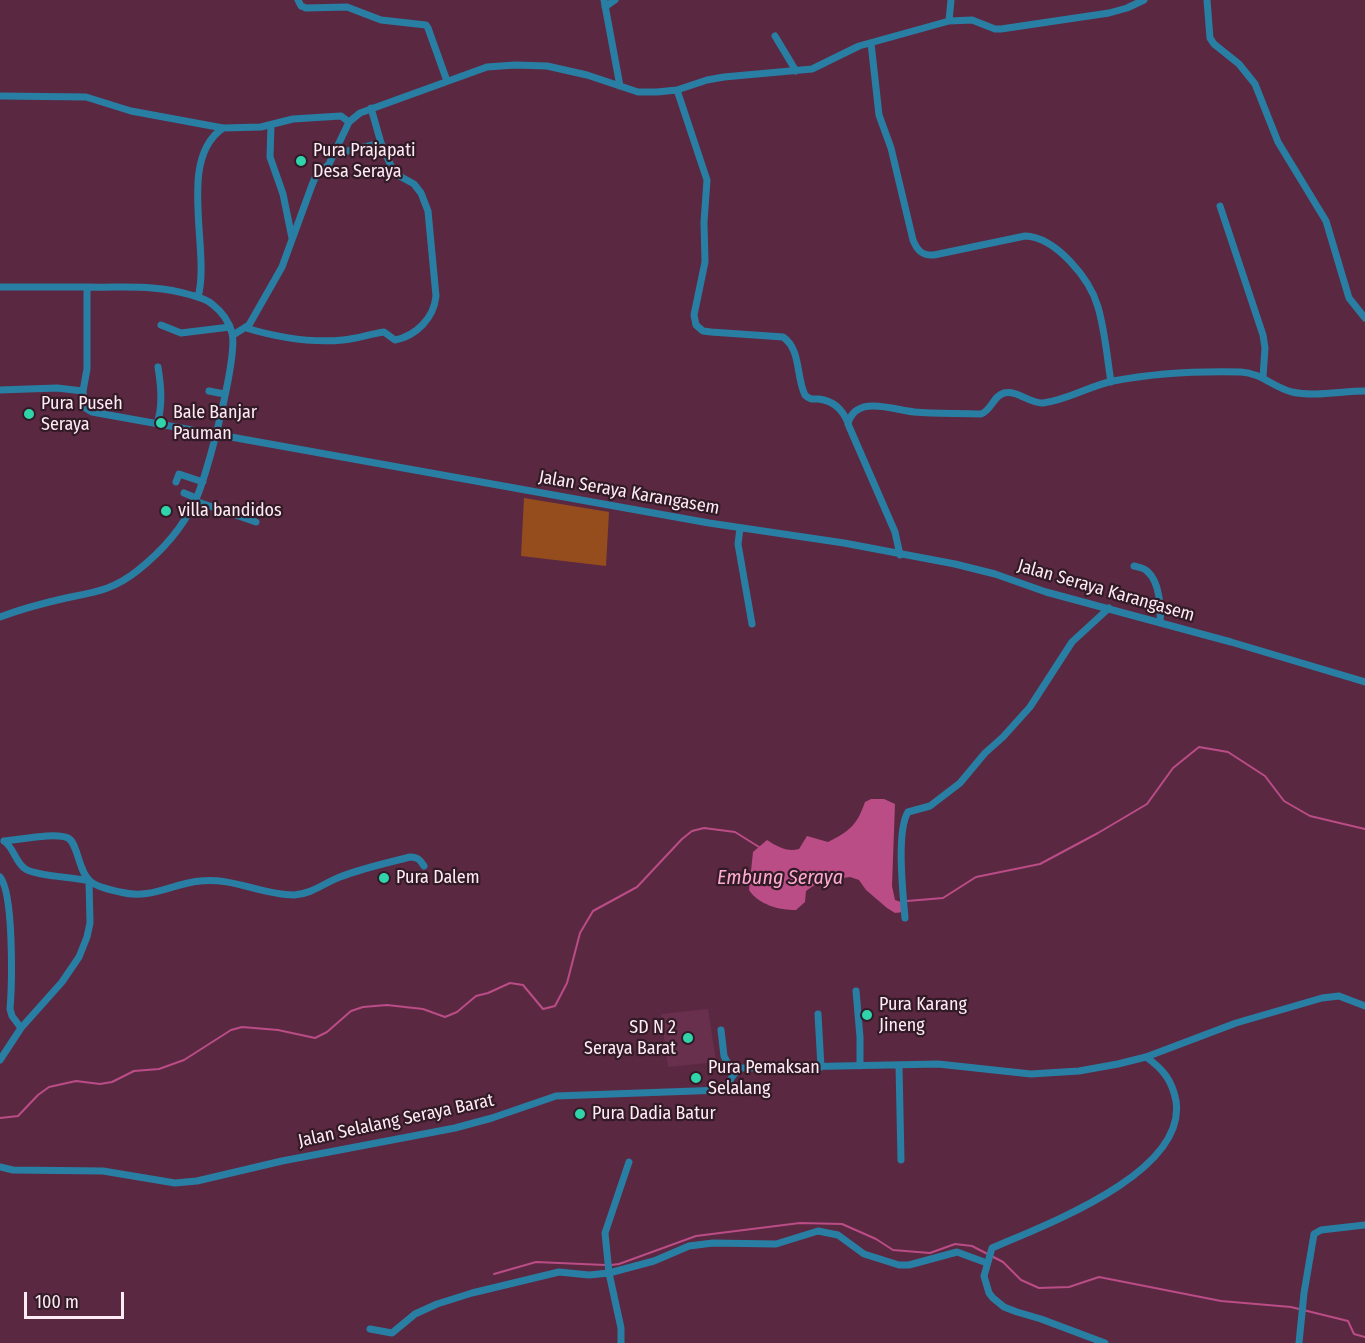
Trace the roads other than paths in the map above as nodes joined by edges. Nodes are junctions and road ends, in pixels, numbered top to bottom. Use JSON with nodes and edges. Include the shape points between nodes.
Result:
{"nodes":[{"id":1,"x":298,"y":0,"type":"edge"},
{"id":2,"x":615,"y":0,"type":"edge"},
{"id":3,"x":951,"y":0,"type":"edge"},
{"id":4,"x":1144,"y":0,"type":"edge"},
{"id":5,"x":1207,"y":0,"type":"edge"},
{"id":6,"x":605,"y":3,"type":"edge"},
{"id":7,"x":949,"y":21,"type":"junction"},
{"id":8,"x":775,"y":36,"type":"dead end"},
{"id":9,"x":871,"y":43,"type":"junction"},
{"id":10,"x":796,"y":71,"type":"junction"},
{"id":11,"x":447,"y":81,"type":"junction"},
{"id":12,"x":620,"y":86,"type":"junction"},
{"id":13,"x":677,"y":90,"type":"junction"},
{"id":14,"x":0,"y":96,"type":"edge"},
{"id":15,"x":371,"y":108,"type":"junction"},
{"id":16,"x":350,"y":122,"type":"junction"},
{"id":17,"x":271,"y":125,"type":"junction"},
{"id":18,"x":223,"y":128,"type":"junction"},
{"id":19,"x":381,"y":143,"type":"junction"},
{"id":20,"x":335,"y":154,"type":"junction"},
{"id":21,"x":1220,"y":206,"type":"dead end"},
{"id":22,"x":292,"y":241,"type":"junction"},
{"id":23,"x":0,"y":287,"type":"edge"},
{"id":24,"x":87,"y":287,"type":"junction"},
{"id":25,"x":198,"y":297,"type":"junction"},
{"id":26,"x":1365,"y":318,"type":"edge"},
{"id":27,"x":161,"y":325,"type":"dead end"},
{"id":28,"x":246,"y":328,"type":"junction"},
{"id":29,"x":231,"y":331,"type":"junction"},
{"id":30,"x":158,"y":367,"type":"dead end"},
{"id":31,"x":1263,"y":377,"type":"junction"},
{"id":32,"x":1111,"y":382,"type":"junction"},
{"id":33,"x":0,"y":390,"type":"edge"},
{"id":34,"x":83,"y":391,"type":"junction"},
{"id":35,"x":209,"y":391,"type":"dead end"},
{"id":36,"x":1365,"y":391,"type":"edge"},
{"id":37,"x":224,"y":394,"type":"junction"},
{"id":38,"x":157,"y":424,"type":"junction"},
{"id":39,"x":848,"y":424,"type":"junction"},
{"id":40,"x":215,"y":436,"type":"junction"},
{"id":41,"x":176,"y":482,"type":"dead end"},
{"id":42,"x":203,"y":482,"type":"junction"},
{"id":43,"x":184,"y":493,"type":"dead end"},
{"id":44,"x":196,"y":500,"type":"junction"},
{"id":45,"x":256,"y":522,"type":"dead end"},
{"id":46,"x":740,"y":528,"type":"junction"},
{"id":47,"x":900,"y":555,"type":"junction"},
{"id":48,"x":1134,"y":566,"type":"dead end"},
{"id":49,"x":1108,"y":608,"type":"junction"},
{"id":50,"x":0,"y":616,"type":"edge"},
{"id":51,"x":1160,"y":623,"type":"junction"},
{"id":52,"x":752,"y":624,"type":"dead end"},
{"id":53,"x":1365,"y":682,"type":"edge"},
{"id":54,"x":2,"y":841,"type":"edge"},
{"id":55,"x":424,"y":866,"type":"dead end"},
{"id":56,"x":0,"y":877,"type":"edge"},
{"id":57,"x":90,"y":881,"type":"junction"},
{"id":58,"x":905,"y":918,"type":"dead end"},
{"id":59,"x":855,"y":991,"type":"dead end"},
{"id":60,"x":1365,"y":1006,"type":"edge"},
{"id":61,"x":818,"y":1014,"type":"dead end"},
{"id":62,"x":21,"y":1028,"type":"junction"},
{"id":63,"x":721,"y":1030,"type":"dead end"},
{"id":64,"x":1170,"y":1049,"type":"junction"},
{"id":65,"x":1146,"y":1057,"type":"junction"},
{"id":66,"x":0,"y":1060,"type":"edge"},
{"id":67,"x":899,"y":1065,"type":"junction"},
{"id":68,"x":860,"y":1066,"type":"junction"},
{"id":69,"x":821,"y":1067,"type":"junction"},
{"id":70,"x":1162,"y":1069,"type":"junction"},
{"id":71,"x":733,"y":1074,"type":"junction"},
{"id":72,"x":901,"y":1160,"type":"dead end"},
{"id":73,"x":628,"y":1162,"type":"dead end"},
{"id":74,"x":0,"y":1167,"type":"edge"},
{"id":75,"x":1365,"y":1225,"type":"edge"},
{"id":76,"x":987,"y":1262,"type":"junction"},
{"id":77,"x":609,"y":1273,"type":"junction"},
{"id":78,"x":370,"y":1329,"type":"dead end"},
{"id":79,"x":621,"y":1343,"type":"edge"},
{"id":80,"x":1105,"y":1343,"type":"edge"},
{"id":81,"x":1299,"y":1343,"type":"edge"}],
"edges":[{"from":1,"to":11,"type":"street","via":[[306,8],[347,7],[381,20],[426,25]]},
{"from":2,"to":6,"type":"street"},
{"from":3,"to":7,"type":"street"},
{"from":4,"to":7,"type":"street","via":[[1109,14],[1001,29],[972,20]]},
{"from":5,"to":26,"type":"street","via":[[1210,38],[1252,77],[1278,142],[1326,221],[1349,298]]},
{"from":6,"to":12,"type":"street"},
{"from":7,"to":9,"type":"street"},
{"from":8,"to":10,"type":"street"},
{"from":9,"to":10,"type":"street","via":[[812,69]]},
{"from":9,"to":32,"type":"street","via":[[879,115],[917,249],[934,255],[1025,236],[1050,243],[1070,261],[1096,302]]},
{"from":10,"to":13,"type":"street","via":[[724,77]]},
{"from":11,"to":12,"type":"street","via":[[487,67],[532,65]]},
{"from":11,"to":15,"type":"street"},
{"from":12,"to":13,"type":"street","via":[[638,92]]},
{"from":13,"to":39,"type":"street","via":[[706,180],[705,262],[694,315],[696,326],[703,331],[787,339],[805,395],[838,407]]},
{"from":14,"to":18,"type":"street","via":[[86,97],[131,111]]},
{"from":15,"to":16,"type":"street"},
{"from":15,"to":19,"type":"street"},
{"from":16,"to":17,"type":"street","via":[[341,116],[293,119]]},
{"from":16,"to":20,"type":"street"},
{"from":17,"to":18,"type":"street"},
{"from":17,"to":22,"type":"street","via":[[270,157],[283,194]]},
{"from":18,"to":25,"type":"street","via":[[208,141],[202,161],[198,218],[202,270]]},
{"from":19,"to":20,"type":"street"},
{"from":19,"to":28,"type":"street","via":[[394,172],[414,184],[428,211],[436,296],[423,324],[415,332],[394,340],[384,332],[331,341],[285,337]]},
{"from":20,"to":22,"type":"street","via":[[315,178]]},
{"from":21,"to":31,"type":"street","via":[[1263,335]]},
{"from":22,"to":28,"type":"street","via":[[282,267]]},
{"from":23,"to":24,"type":"street"},
{"from":24,"to":25,"type":"street","via":[[165,288]]},
{"from":24,"to":34,"type":"street","via":[[87,369]]},
{"from":25,"to":29,"type":"street","via":[[219,311]]},
{"from":27,"to":29,"type":"street","via":[[181,333]]},
{"from":28,"to":29,"type":"street"},
{"from":29,"to":37,"type":"street","via":[[233,356]]},
{"from":30,"to":38,"type":"street","via":[[161,392]]},
{"from":31,"to":32,"type":"street","via":[[1240,372],[1186,373]]},
{"from":31,"to":36,"type":"street","via":[[1295,392]]},
{"from":32,"to":39,"type":"street","via":[[1040,403],[1018,394],[1001,394],[981,414],[869,406],[854,412]]},
{"from":33,"to":34,"type":"street"},
{"from":34,"to":38,"type":"street","name":"Jalan Seraya Karangasem","via":[[82,401],[87,410]]},
{"from":35,"to":37,"type":"street"},
{"from":37,"to":40,"type":"street"},
{"from":38,"to":40,"type":"street","name":"Jalan Seraya Karangasem"},
{"from":39,"to":47,"type":"street","via":[[895,532]]},
{"from":40,"to":42,"type":"street"},
{"from":40,"to":46,"type":"street","name":"Jalan Seraya Karangasem"},
{"from":41,"to":42,"type":"street","via":[[179,474]]},
{"from":42,"to":44,"type":"street"},
{"from":43,"to":44,"type":"street"},
{"from":44,"to":45,"type":"street"},
{"from":44,"to":50,"type":"street","via":[[176,524],[167,544],[107,590]]},
{"from":46,"to":47,"type":"street","name":"Jalan Seraya Karangasem"},
{"from":46,"to":52,"type":"street","via":[[738,540]]},
{"from":47,"to":49,"type":"street","name":"Jalan Seraya Karangasem","via":[[974,568]]},
{"from":48,"to":51,"type":"street","via":[[1148,571],[1154,582]]},
{"from":49,"to":51,"type":"street","name":"Jalan Seraya Karangasem"},
{"from":49,"to":58,"type":"street","via":[[1072,642],[1030,707],[960,783],[930,806],[908,812],[902,836]]},
{"from":51,"to":53,"type":"street","name":"Jalan Seraya Karangasem"},
{"from":54,"to":57,"type":"street","via":[[30,872]]},
{"from":54,"to":57,"type":"street","via":[[69,838]]},
{"from":55,"to":57,"type":"street","via":[[411,857],[293,895],[205,881],[134,895]]},
{"from":56,"to":62,"type":"street","via":[[5,888],[13,968],[10,1009]]},
{"from":57,"to":62,"type":"street","via":[[90,923],[83,949],[70,972]]},
{"from":59,"to":68,"type":"street"},
{"from":60,"to":64,"type":"street","name":"Jalan Selalang Seraya Barat","via":[[1339,996],[1322,998],[1236,1023]]},
{"from":61,"to":69,"type":"street"},
{"from":62,"to":66,"type":"street"},
{"from":63,"to":71,"type":"street","via":[[724,1056]]},
{"from":64,"to":65,"type":"street","name":"Jalan Selalang Seraya Barat"},
{"from":64,"to":70,"type":"street"},
{"from":65,"to":67,"type":"street","name":"Jalan Selalang Seraya Barat","via":[[1047,1074],[938,1064]]},
{"from":65,"to":70,"type":"street"},
{"from":67,"to":68,"type":"street","name":"Jalan Selalang Seraya Barat"},
{"from":67,"to":72,"type":"street"},
{"from":68,"to":69,"type":"street","name":"Jalan Selalang Seraya Barat"},
{"from":69,"to":71,"type":"street","name":"Jalan Selalang Seraya Barat","via":[[742,1068]]},
{"from":70,"to":76,"type":"street","via":[[1175,1093],[1176,1114],[1173,1131],[1157,1155],[1078,1211],[992,1248]]},
{"from":71,"to":74,"type":"street","name":"Jalan Selalang Seraya Barat","via":[[725,1089],[716,1092],[556,1096],[455,1128],[197,1181],[175,1183],[103,1171]]},
{"from":73,"to":77,"type":"street","via":[[605,1233]]},
{"from":75,"to":81,"type":"street","via":[[1314,1234]]},
{"from":76,"to":77,"type":"street","via":[[957,1252],[899,1266],[864,1254],[838,1234],[818,1231],[776,1244],[726,1242],[689,1246],[654,1261]]},
{"from":76,"to":80,"type":"street","via":[[984,1276],[989,1293],[1004,1307]]},
{"from":77,"to":78,"type":"street","via":[[546,1275],[437,1304],[413,1315],[392,1334]]},
{"from":77,"to":79,"type":"street"}]}
